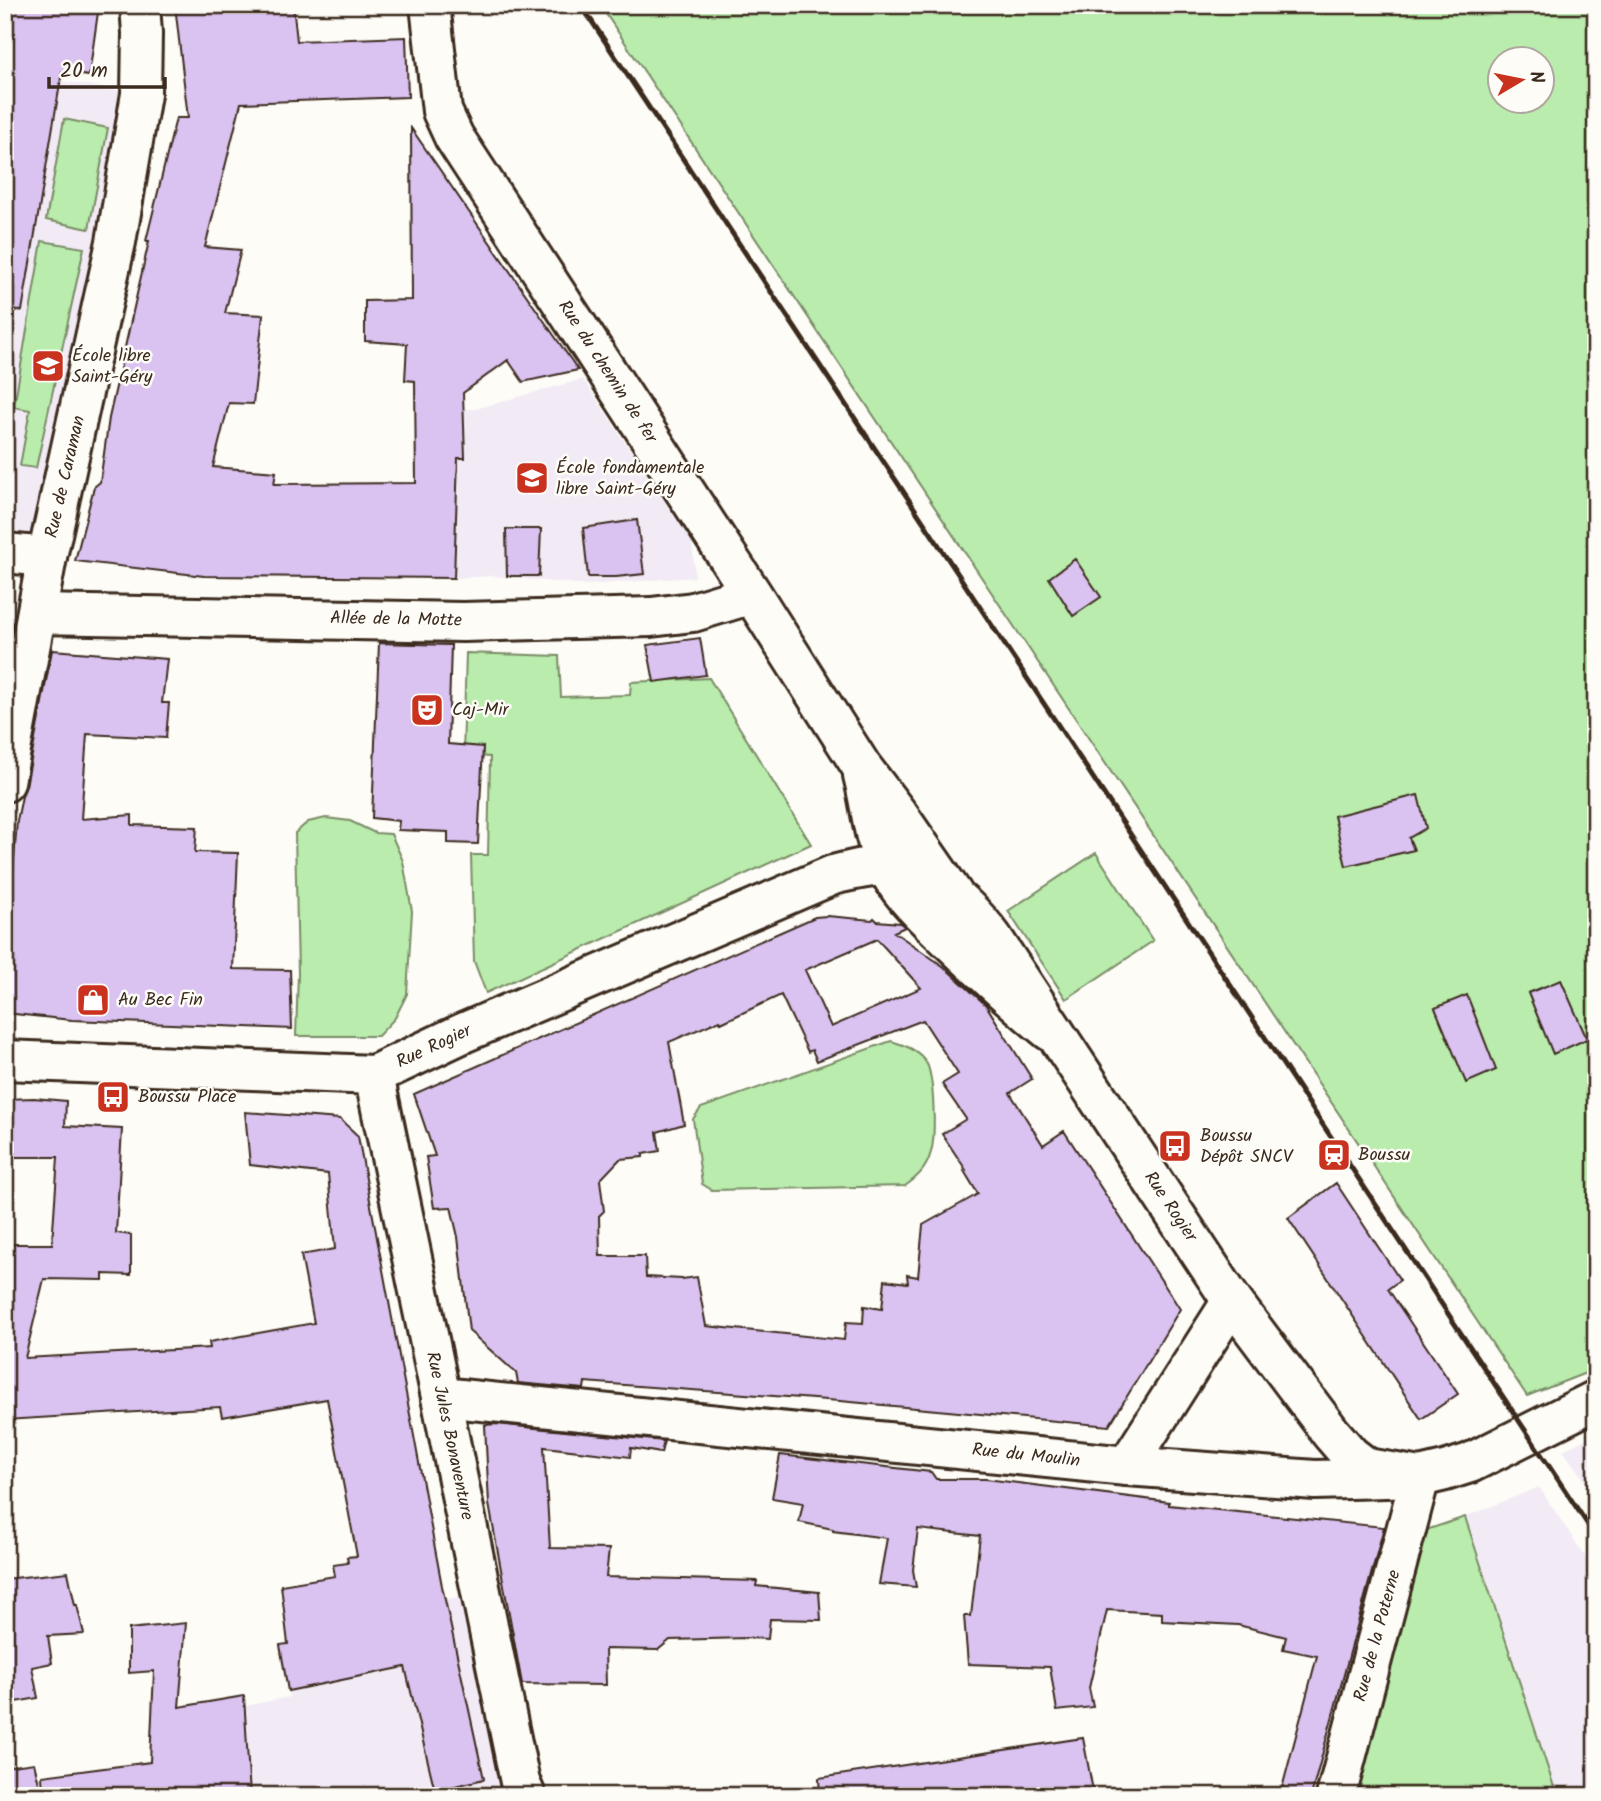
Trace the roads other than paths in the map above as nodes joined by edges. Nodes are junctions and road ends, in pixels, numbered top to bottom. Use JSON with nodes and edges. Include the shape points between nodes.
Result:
{"nodes":[{"id":1,"x":140,"y":5,"type":"edge"},
{"id":2,"x":430,"y":5,"type":"edge"},
{"id":3,"x":5,"y":553,"type":"edge"},
{"id":4,"x":47,"y":557,"type":"junction"},
{"id":5,"x":752,"y":593,"type":"junction"},
{"id":6,"x":37,"y":614,"type":"junction"},
{"id":7,"x":861,"y":766,"type":"junction"},
{"id":8,"x":5,"y":782,"type":"edge"},
{"id":9,"x":859,"y":870,"type":"junction"},
{"id":10,"x":953,"y":894,"type":"junction"},
{"id":11,"x":1055,"y":1035,"type":"junction"},
{"id":12,"x":5,"y":1060,"type":"edge"},
{"id":13,"x":374,"y":1075,"type":"junction"},
{"id":14,"x":1232,"y":1301,"type":"junction"},
{"id":15,"x":441,"y":1397,"type":"junction"},
{"id":16,"x":1596,"y":1399,"type":"edge"},
{"id":17,"x":1127,"y":1466,"type":"junction"},
{"id":18,"x":1420,"y":1477,"type":"junction"},
{"id":19,"x":526,"y":1796,"type":"edge"},
{"id":20,"x":1336,"y":1796,"type":"edge"}],
"edges":[{"from":1,"to":4,"type":"street","name":"Rue de Caraman","via":[[142,94],[114,256]]},
{"from":2,"to":5,"type":"street","name":"Rue du chemin de fer","via":[[442,111],[454,137]]},
{"from":3,"to":4,"type":"street"},
{"from":4,"to":6,"type":"street","name":"Rue de Caraman"},
{"from":5,"to":6,"type":"street","name":"Allée de la Motte","via":[[693,612],[651,617],[463,622]]},
{"from":5,"to":7,"type":"street","name":"Rue du chemin de fer"},
{"from":6,"to":8,"type":"street","name":"Rue de Caraman"},
{"from":7,"to":9,"type":"street","via":[[873,832]]},
{"from":7,"to":10,"type":"street","name":"Rue du chemin de fer"},
{"from":9,"to":10,"type":"street","via":[[931,882]]},
{"from":9,"to":11,"type":"street","via":[[910,901],[1008,997]]},
{"from":9,"to":13,"type":"street","name":"Rue Rogier","via":[[463,1033]]},
{"from":10,"to":11,"type":"street","name":"Rue Rogier","via":[[992,937]]},
{"from":11,"to":14,"type":"street","name":"Rue Rogier"},
{"from":12,"to":13,"type":"street","name":"Rue Rogier"},
{"from":13,"to":15,"type":"street","name":"Rue Jules Bonaventure"},
{"from":14,"to":17,"type":"street"},
{"from":14,"to":18,"type":"street","name":"Rue Rogier","via":[[1350,1455],[1367,1468]]},
{"from":15,"to":17,"type":"street","name":"Rue du Moulin"},
{"from":15,"to":19,"type":"street","name":"Rue Jules Bonaventure"},
{"from":16,"to":18,"type":"street","name":"Rue du Moulin","via":[[1470,1463]]},
{"from":17,"to":18,"type":"street","name":"Rue du Moulin","via":[[1315,1480]]},
{"from":18,"to":20,"type":"street","name":"Rue de la Poterne"}]}
